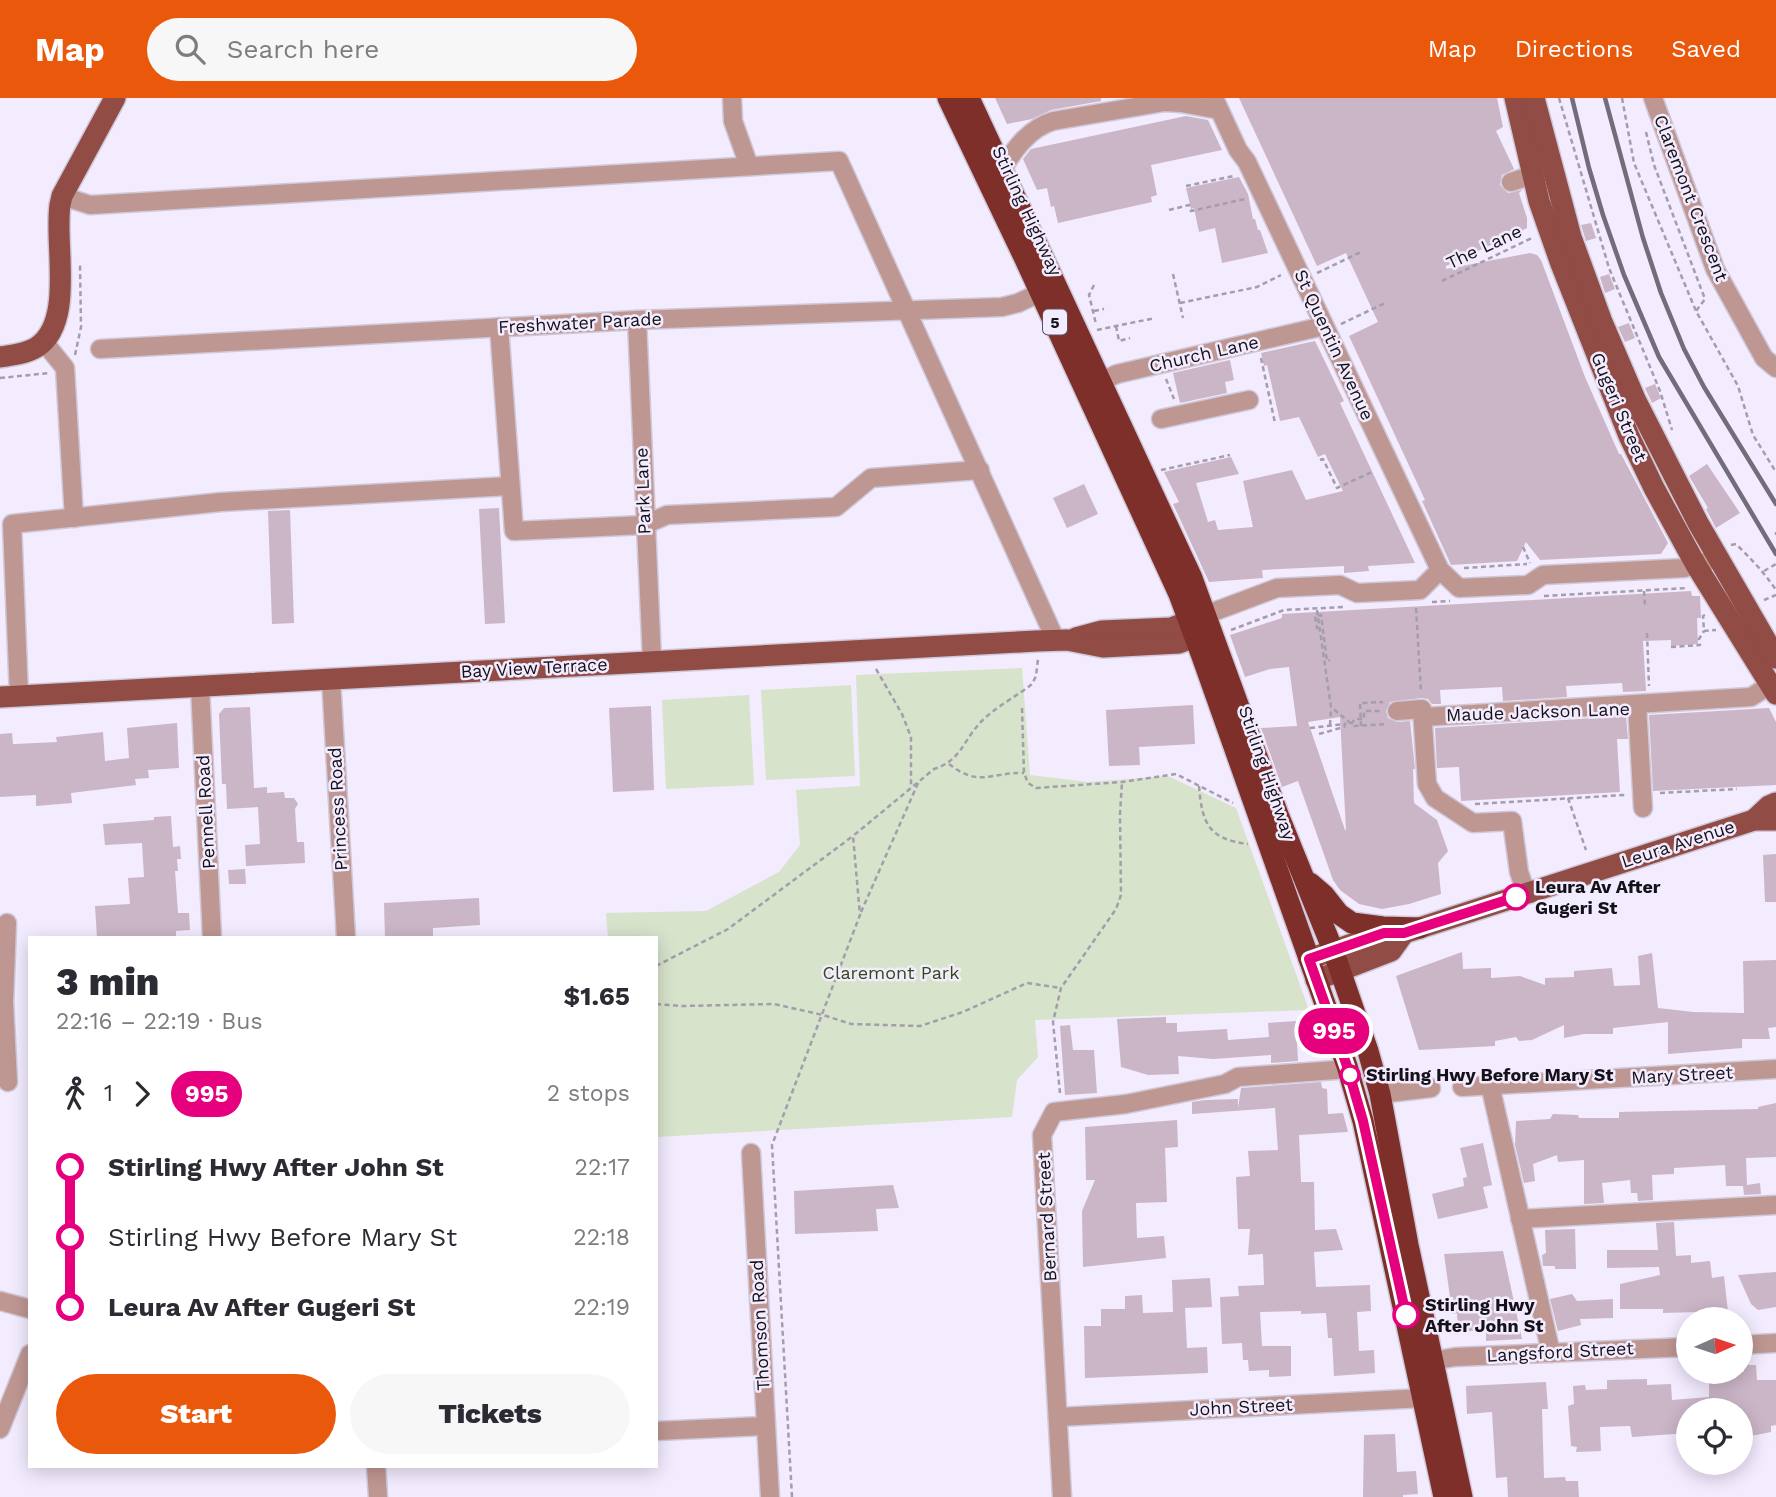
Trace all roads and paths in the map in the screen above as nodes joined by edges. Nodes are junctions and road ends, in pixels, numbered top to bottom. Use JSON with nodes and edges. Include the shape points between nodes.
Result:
{"nodes":[{"id":1,"x":116,"y":98,"type":"edge"},
{"id":2,"x":732,"y":98,"type":"edge"},
{"id":3,"x":948,"y":98,"type":"edge"},
{"id":4,"x":969,"y":98,"type":"edge"},
{"id":5,"x":1515,"y":98,"type":"edge"},
{"id":6,"x":1534,"y":98,"type":"edge"},
{"id":7,"x":1559,"y":98,"type":"edge"},
{"id":8,"x":1622,"y":98,"type":"edge"},
{"id":9,"x":1653,"y":98,"type":"edge"},
{"id":10,"x":1216,"y":104,"type":"edge"},
{"id":11,"x":1645,"y":125,"type":"dead end"},
{"id":12,"x":749,"y":166,"type":"junction"},
{"id":13,"x":1003,"y":168,"type":"junction"},
{"id":14,"x":1542,"y":172,"type":"junction"},
{"id":15,"x":1241,"y":174,"type":"dead end"},
{"id":16,"x":1511,"y":182,"type":"dead end"},
{"id":17,"x":1186,"y":186,"type":"dead end"},
{"id":18,"x":62,"y":196,"type":"junction"},
{"id":19,"x":1252,"y":198,"type":"dead end"},
{"id":20,"x":1169,"y":210,"type":"dead end"},
{"id":21,"x":1537,"y":236,"type":"dead end"},
{"id":22,"x":1363,"y":251,"type":"dead end"},
{"id":23,"x":1286,"y":273,"type":"dead end"},
{"id":24,"x":1317,"y":273,"type":"dead end"},
{"id":25,"x":1173,"y":274,"type":"dead end"},
{"id":26,"x":1442,"y":281,"type":"dead end"},
{"id":27,"x":1094,"y":285,"type":"dead end"},
{"id":28,"x":1048,"y":289,"type":"junction"},
{"id":29,"x":1387,"y":302,"type":"dead end"},
{"id":30,"x":1180,"y":303,"type":"junction"},
{"id":31,"x":1104,"y":309,"type":"dead end"},
{"id":32,"x":907,"y":311,"type":"junction"},
{"id":33,"x":1093,"y":311,"type":"junction"},
{"id":34,"x":1696,"y":311,"type":"junction"},
{"id":35,"x":1156,"y":318,"type":"dead end"},
{"id":36,"x":1183,"y":318,"type":"dead end"},
{"id":37,"x":637,"y":320,"type":"junction"},
{"id":38,"x":1333,"y":325,"type":"junction"},
{"id":39,"x":1115,"y":326,"type":"junction"},
{"id":40,"x":499,"y":327,"type":"junction"},
{"id":41,"x":1097,"y":330,"type":"junction"},
{"id":42,"x":1089,"y":332,"type":"dead end"},
{"id":43,"x":1130,"y":338,"type":"dead end"},
{"id":44,"x":44,"y":342,"type":"junction"},
{"id":45,"x":100,"y":349,"type":"dead end"},
{"id":46,"x":1259,"y":351,"type":"dead end"},
{"id":47,"x":0,"y":357,"type":"edge"},
{"id":48,"x":1776,"y":368,"type":"edge"},
{"id":49,"x":1164,"y":372,"type":"dead end"},
{"id":50,"x":1093,"y":385,"type":"junction"},
{"id":51,"x":1249,"y":400,"type":"dead end"},
{"id":52,"x":1176,"y":402,"type":"dead end"},
{"id":53,"x":1161,"y":419,"type":"dead end"},
{"id":54,"x":1275,"y":423,"type":"dead end"},
{"id":55,"x":1673,"y":431,"type":"dead end"},
{"id":56,"x":1230,"y":455,"type":"dead end"},
{"id":57,"x":1320,"y":460,"type":"dead end"},
{"id":58,"x":1378,"y":469,"type":"dead end"},
{"id":59,"x":979,"y":470,"type":"junction"},
{"id":60,"x":1155,"y":471,"type":"dead end"},
{"id":61,"x":1776,"y":472,"type":"edge"},
{"id":62,"x":510,"y":486,"type":"junction"},
{"id":63,"x":74,"y":519,"type":"junction"},
{"id":64,"x":645,"y":525,"type":"junction"},
{"id":65,"x":1523,"y":547,"type":"dead end"},
{"id":66,"x":1721,"y":552,"type":"junction"},
{"id":67,"x":1530,"y":564,"type":"dead end"},
{"id":68,"x":1776,"y":564,"type":"edge"},
{"id":69,"x":1696,"y":565,"type":"junction"},
{"id":70,"x":1440,"y":570,"type":"junction"},
{"id":71,"x":1764,"y":572,"type":"junction"},
{"id":72,"x":1776,"y":590,"type":"edge"},
{"id":73,"x":1644,"y":591,"type":"dead end"},
{"id":74,"x":1776,"y":595,"type":"edge"},
{"id":75,"x":1416,"y":603,"type":"dead end"},
{"id":76,"x":1758,"y":604,"type":"dead end"},
{"id":77,"x":1645,"y":605,"type":"dead end"},
{"id":78,"x":1317,"y":608,"type":"dead end"},
{"id":79,"x":1712,"y":610,"type":"dead end"},
{"id":80,"x":1200,"y":626,"type":"junction"},
{"id":81,"x":1721,"y":626,"type":"dead end"},
{"id":82,"x":1320,"y":628,"type":"junction"},
{"id":83,"x":1704,"y":631,"type":"junction"},
{"id":84,"x":1324,"y":638,"type":"junction"},
{"id":85,"x":1316,"y":639,"type":"dead end"},
{"id":86,"x":1053,"y":641,"type":"junction"},
{"id":87,"x":1671,"y":647,"type":"dead end"},
{"id":88,"x":867,"y":650,"type":"junction"},
{"id":89,"x":1776,"y":658,"type":"edge"},
{"id":90,"x":1330,"y":660,"type":"dead end"},
{"id":91,"x":652,"y":662,"type":"junction"},
{"id":92,"x":331,"y":679,"type":"junction"},
{"id":93,"x":200,"y":686,"type":"junction"},
{"id":94,"x":1773,"y":690,"type":"edge"},
{"id":95,"x":9,"y":697,"type":"edge"},
{"id":96,"x":1371,"y":702,"type":"dead end"},
{"id":97,"x":1637,"y":705,"type":"junction"},
{"id":98,"x":1331,"y":707,"type":"junction"},
{"id":99,"x":1022,"y":708,"type":"dead end"},
{"id":100,"x":1388,"y":710,"type":"joint"},
{"id":101,"x":1422,"y":713,"type":"junction"},
{"id":102,"x":1345,"y":722,"type":"junction"},
{"id":103,"x":1329,"y":725,"type":"junction"},
{"id":104,"x":1361,"y":726,"type":"dead end"},
{"id":105,"x":1310,"y":728,"type":"dead end"},
{"id":106,"x":1319,"y":734,"type":"dead end"},
{"id":107,"x":948,"y":764,"type":"junction"},
{"id":108,"x":1024,"y":773,"type":"junction"},
{"id":109,"x":919,"y":781,"type":"junction"},
{"id":110,"x":1122,"y":782,"type":"junction"},
{"id":111,"x":1199,"y":786,"type":"junction"},
{"id":112,"x":911,"y":787,"type":"junction"},
{"id":113,"x":1737,"y":789,"type":"dead end"},
{"id":114,"x":1568,"y":798,"type":"junction"},
{"id":115,"x":1643,"y":801,"type":"junction"},
{"id":116,"x":1239,"y":802,"type":"dead end"},
{"id":117,"x":1776,"y":803,"type":"edge"},
{"id":118,"x":1476,"y":804,"type":"dead end"},
{"id":119,"x":1754,"y":820,"type":"junction"},
{"id":120,"x":1776,"y":820,"type":"edge"},
{"id":121,"x":853,"y":836,"type":"junction"},
{"id":122,"x":1255,"y":845,"type":"dead end"},
{"id":123,"x":1586,"y":850,"type":"dead end"},
{"id":124,"x":1306,"y":879,"type":"junction"},
{"id":125,"x":1526,"y":893,"type":"junction"},
{"id":126,"x":860,"y":915,"type":"junction"},
{"id":127,"x":7,"y":923,"type":"dead end"},
{"id":128,"x":1412,"y":931,"type":"junction"},
{"id":129,"x":212,"y":936,"type":"edge"},
{"id":130,"x":346,"y":936,"type":"edge"},
{"id":131,"x":1333,"y":950,"type":"junction"},
{"id":132,"x":1309,"y":959,"type":"junction"},
{"id":133,"x":658,"y":965,"type":"edge"},
{"id":134,"x":1339,"y":971,"type":"junction"},
{"id":135,"x":1316,"y":980,"type":"junction"},
{"id":136,"x":1061,"y":988,"type":"junction"},
{"id":137,"x":2,"y":1002,"type":"edge"},
{"id":138,"x":658,"y":1004,"type":"edge"},
{"id":139,"x":823,"y":1015,"type":"junction"},
{"id":140,"x":1347,"y":1066,"type":"junction"},
{"id":141,"x":1776,"y":1069,"type":"edge"},
{"id":142,"x":8,"y":1082,"type":"dead end"},
{"id":143,"x":1490,"y":1085,"type":"junction"},
{"id":144,"x":1462,"y":1087,"type":"dead end"},
{"id":145,"x":1432,"y":1088,"type":"dead end"},
{"id":146,"x":1380,"y":1094,"type":"junction"},
{"id":147,"x":1057,"y":1111,"type":"junction"},
{"id":148,"x":751,"y":1153,"type":"dead end"},
{"id":149,"x":1776,"y":1205,"type":"edge"},
{"id":150,"x":1520,"y":1219,"type":"junction"},
{"id":151,"x":0,"y":1301,"type":"edge"},
{"id":152,"x":28,"y":1308,"type":"edge"},
{"id":153,"x":1776,"y":1343,"type":"edge"},
{"id":154,"x":1754,"y":1344,"type":"edge"},
{"id":155,"x":1676,"y":1348,"type":"edge"},
{"id":156,"x":1551,"y":1353,"type":"junction"},
{"id":157,"x":28,"y":1359,"type":"edge"},
{"id":158,"x":1432,"y":1361,"type":"junction"},
{"id":159,"x":1424,"y":1398,"type":"junction"},
{"id":160,"x":1058,"y":1417,"type":"junction"},
{"id":161,"x":765,"y":1426,"type":"junction"},
{"id":162,"x":0,"y":1429,"type":"edge"},
{"id":163,"x":658,"y":1431,"type":"edge"},
{"id":164,"x":376,"y":1468,"type":"edge"},
{"id":165,"x":378,"y":1497,"type":"edge"},
{"id":166,"x":770,"y":1497,"type":"edge"},
{"id":167,"x":792,"y":1497,"type":"edge"},
{"id":168,"x":1062,"y":1497,"type":"edge"},
{"id":169,"x":1444,"y":1497,"type":"edge"},
{"id":170,"x":1461,"y":1497,"type":"edge"}],
"edges":[{"from":1,"to":18,"type":"main road"},
{"from":2,"to":12,"type":"street","via":[[733,121]]},
{"from":3,"to":28,"type":"highway","name":"Stirling Highway","number":"5"},
{"from":4,"to":13,"type":"highway","name":"Stirling Highway","number":"5"},
{"from":5,"to":14,"type":"main road","name":"Gugeri Street"},
{"from":6,"to":14,"type":"main road","name":"Gugeri Street"},
{"from":7,"to":55,"type":"path","via":[[1609,268]]},
{"from":8,"to":34,"type":"path","via":[[1634,163]]},
{"from":9,"to":48,"type":"street","name":"Claremont Crescent","via":[[1715,269],[1764,358]]},
{"from":10,"to":13,"type":"street","via":[[1165,102],[1052,121],[1031,132]]},
{"from":10,"to":38,"type":"street","name":"St Quentin Avenue","via":[[1226,141],[1247,162]]},
{"from":11,"to":34,"type":"path","via":[[1654,165],[1705,299]]},
{"from":12,"to":18,"type":"street","via":[[90,205]]},
{"from":12,"to":32,"type":"street","via":[[839,161]]},
{"from":13,"to":28,"type":"highway","name":"Stirling Highway","number":"5"},
{"from":14,"to":16,"type":"street"},
{"from":14,"to":66,"type":"main road","name":"Gugeri Street","via":[[1635,399]]},
{"from":14,"to":69,"type":"main road","name":"Gugeri Street","via":[[1561,264],[1629,436]]},
{"from":15,"to":17,"type":"path"},
{"from":18,"to":44,"type":"main road","via":[[59,308]]},
{"from":19,"to":20,"type":"path","via":[[1191,211],[1189,205]]},
{"from":21,"to":26,"type":"path","name":"The Lane"},
{"from":22,"to":24,"type":"path"},
{"from":23,"to":30,"type":"path","via":[[1257,286]]},
{"from":25,"to":30,"type":"path"},
{"from":27,"to":33,"type":"path","via":[[1089,295]]},
{"from":28,"to":32,"type":"street","name":"Freshwater Parade","via":[[1002,307]]},
{"from":28,"to":50,"type":"highway","name":"Stirling Highway","number":"5"},
{"from":29,"to":38,"type":"path"},
{"from":30,"to":36,"type":"path"},
{"from":31,"to":33,"type":"path"},
{"from":32,"to":37,"type":"street","name":"Freshwater Parade"},
{"from":32,"to":59,"type":"street"},
{"from":33,"to":41,"type":"path"},
{"from":34,"to":61,"type":"path","via":[[1738,386],[1753,435]]},
{"from":35,"to":39,"type":"path"},
{"from":37,"to":40,"type":"street","name":"Freshwater Parade"},
{"from":37,"to":64,"type":"street","name":"Park Lane"},
{"from":38,"to":50,"type":"street","name":"Church Lane","via":[[1117,374]]},
{"from":38,"to":70,"type":"street","name":"St Quentin Avenue"},
{"from":39,"to":41,"type":"path"},
{"from":39,"to":43,"type":"path","via":[[1119,341]]},
{"from":40,"to":45,"type":"street","name":"Freshwater Parade"},
{"from":40,"to":62,"type":"street"},
{"from":41,"to":42,"type":"path"},
{"from":44,"to":47,"type":"main road","via":[[26,352]]},
{"from":44,"to":63,"type":"street","via":[[65,368]]},
{"from":46,"to":54,"type":"path"},
{"from":49,"to":52,"type":"path"},
{"from":50,"to":80,"type":"highway","name":"Stirling Highway","number":"5","via":[[1192,578]]},
{"from":51,"to":53,"type":"street"},
{"from":56,"to":60,"type":"path"},
{"from":57,"to":58,"type":"path","via":[[1336,488]]},
{"from":59,"to":64,"type":"street","via":[[871,478],[836,507],[667,515]]},
{"from":59,"to":86,"type":"street"},
{"from":62,"to":63,"type":"street","via":[[221,502]]},
{"from":62,"to":64,"type":"street","via":[[514,531]]},
{"from":63,"to":95,"type":"street","via":[[12,524]]},
{"from":64,"to":91,"type":"street","name":"Park Lane"},
{"from":65,"to":67,"type":"path"},
{"from":66,"to":69,"type":"street"},
{"from":66,"to":71,"type":"path","via":[[1736,544]]},
{"from":66,"to":89,"type":"main road","name":"Gugeri Street"},
{"from":68,"to":71,"type":"path"},
{"from":69,"to":70,"type":"street","name":"St Quentin Avenue","via":[[1543,575],[1528,584],[1459,588]]},
{"from":69,"to":94,"type":"main road","name":"Gugeri Street"},
{"from":70,"to":80,"type":"street","name":"Bay View Terrace","via":[[1420,590],[1357,593],[1339,585],[1277,589]]},
{"from":71,"to":72,"type":"path"},
{"from":73,"to":77,"type":"path"},
{"from":74,"to":76,"type":"path"},
{"from":75,"to":101,"type":"path"},
{"from":78,"to":82,"type":"path"},
{"from":79,"to":83,"type":"path","via":[[1703,617]]},
{"from":80,"to":86,"type":"main road","name":"Bay View Terrace","via":[[1102,631]]},
{"from":80,"to":124,"type":"highway","name":"Stirling Highway","number":"5"},
{"from":80,"to":132,"type":"highway","name":"Stirling Highway","number":"5"},
{"from":81,"to":83,"type":"path"},
{"from":82,"to":84,"type":"path","via":[[1315,616],[1321,615]]},
{"from":82,"to":98,"type":"path"},
{"from":83,"to":87,"type":"path","via":[[1700,645]]},
{"from":84,"to":85,"type":"path"},
{"from":84,"to":90,"type":"path"},
{"from":86,"to":88,"type":"main road","name":"Bay View Terrace"},
{"from":86,"to":107,"type":"path","via":[[1039,661],[1032,684],[980,723]]},
{"from":88,"to":91,"type":"main road","name":"Bay View Terrace"},
{"from":88,"to":112,"type":"path","via":[[911,737]]},
{"from":91,"to":92,"type":"main road","name":"Bay View Terrace"},
{"from":92,"to":93,"type":"main road","name":"Bay View Terrace"},
{"from":92,"to":130,"type":"street","name":"Princess Road"},
{"from":93,"to":95,"type":"main road","name":"Bay View Terrace"},
{"from":93,"to":129,"type":"street","name":"Pennell Road"},
{"from":94,"to":97,"type":"street","via":[[1751,697]]},
{"from":96,"to":104,"type":"path","via":[[1360,703]]},
{"from":97,"to":101,"type":"street","name":"Maude Jackson Lane"},
{"from":97,"to":115,"type":"street","name":"Maude Jackson Lane"},
{"from":98,"to":102,"type":"path"},
{"from":98,"to":103,"type":"path"},
{"from":99,"to":108,"type":"path"},
{"from":100,"to":101,"type":"street","name":"Maude Jackson Lane"},
{"from":100,"to":102,"type":"path","via":[[1364,711],[1364,719],[1355,719],[1353,725]]},
{"from":101,"to":125,"type":"street","via":[[1428,789],[1473,823],[1512,821]]},
{"from":102,"to":103,"type":"path"},
{"from":102,"to":106,"type":"path","via":[[1344,727]]},
{"from":103,"to":105,"type":"path"},
{"from":107,"to":108,"type":"path","via":[[974,778]]},
{"from":107,"to":109,"type":"path"},
{"from":108,"to":110,"type":"path","via":[[1035,788]]},
{"from":109,"to":112,"type":"path"},
{"from":109,"to":126,"type":"path"},
{"from":110,"to":111,"type":"path","via":[[1177,774]]},
{"from":110,"to":136,"type":"path","via":[[1121,895]]},
{"from":111,"to":116,"type":"path"},
{"from":111,"to":122,"type":"path","via":[[1207,826],[1230,842]]},
{"from":112,"to":121,"type":"path"},
{"from":113,"to":115,"type":"path"},
{"from":114,"to":115,"type":"path"},
{"from":114,"to":118,"type":"path"},
{"from":114,"to":123,"type":"path"},
{"from":117,"to":119,"type":"main road","name":"Leura Avenue"},
{"from":119,"to":120,"type":"main road","name":"Leura Avenue"},
{"from":119,"to":125,"type":"main road","name":"Leura Avenue"},
{"from":121,"to":126,"type":"path"},
{"from":121,"to":133,"type":"path","via":[[728,929]]},
{"from":124,"to":128,"type":"highway","via":[[1352,923]]},
{"from":124,"to":131,"type":"highway","name":"Stirling Highway","number":"5"},
{"from":125,"to":128,"type":"main road","name":"Leura Avenue"},
{"from":126,"to":139,"type":"path"},
{"from":127,"to":137,"type":"street"},
{"from":128,"to":131,"type":"main road","name":"Leura Avenue","via":[[1384,933]]},
{"from":128,"to":134,"type":"main road","name":"Leura Avenue","via":[[1391,951]]},
{"from":131,"to":132,"type":"main road","name":"Leura Avenue"},
{"from":131,"to":134,"type":"highway","name":"Stirling Highway","number":"5"},
{"from":132,"to":135,"type":"highway","name":"Stirling Highway","number":"5"},
{"from":134,"to":135,"type":"main road","name":"Leura Avenue"},
{"from":134,"to":146,"type":"highway","name":"Stirling Highway","number":"5"},
{"from":135,"to":140,"type":"highway","name":"Stirling Highway","number":"5"},
{"from":136,"to":139,"type":"path","via":[[1027,983],[920,1026],[851,1024]]},
{"from":136,"to":147,"type":"path","via":[[1053,1022]]},
{"from":137,"to":142,"type":"street"},
{"from":138,"to":139,"type":"path","via":[[774,1004]]},
{"from":139,"to":167,"type":"path","via":[[772,1145]]},
{"from":140,"to":147,"type":"street","via":[[1238,1077],[1225,1084],[1126,1104]]},
{"from":140,"to":159,"type":"highway","name":"Stirling Highway","number":"5"},
{"from":141,"to":143,"type":"street","name":"Mary Street"},
{"from":143,"to":144,"type":"street","name":"Mary Street"},
{"from":143,"to":150,"type":"street"},
{"from":145,"to":146,"type":"street"},
{"from":146,"to":158,"type":"highway","name":"Stirling Highway","number":"5"},
{"from":147,"to":160,"type":"street","name":"Bernard Street","via":[[1042,1135]]},
{"from":148,"to":161,"type":"street","name":"Thomson Road"},
{"from":149,"to":150,"type":"street"},
{"from":150,"to":156,"type":"street"},
{"from":151,"to":152,"type":"street"},
{"from":153,"to":154,"type":"street"},
{"from":155,"to":156,"type":"street","name":"Langsford Street"},
{"from":156,"to":158,"type":"street","name":"Langsford Street"},
{"from":157,"to":162,"type":"street"},
{"from":158,"to":170,"type":"highway","name":"Stirling Highway","number":"5"},
{"from":159,"to":160,"type":"street","name":"John Street"},
{"from":159,"to":169,"type":"highway","name":"Stirling Highway","number":"5"},
{"from":160,"to":168,"type":"street","name":"Bernard Street"},
{"from":161,"to":163,"type":"street"},
{"from":161,"to":166,"type":"street","name":"Thomson Road"},
{"from":164,"to":165,"type":"street"}]}
